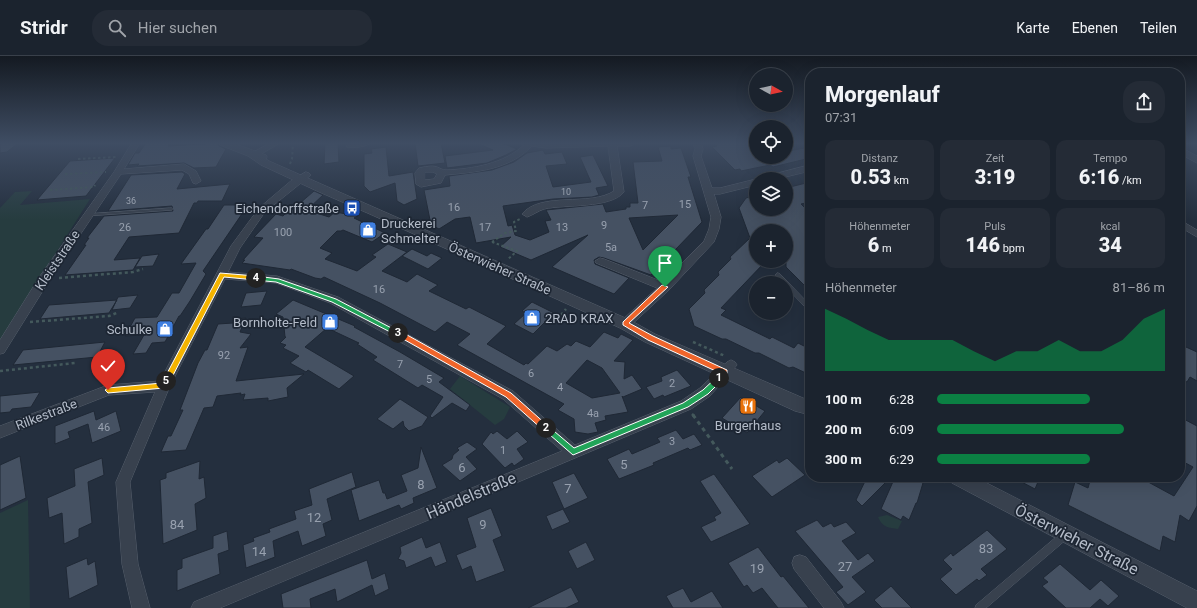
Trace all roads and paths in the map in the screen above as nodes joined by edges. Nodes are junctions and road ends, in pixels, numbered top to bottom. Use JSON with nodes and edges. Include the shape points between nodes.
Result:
{"nodes":[{"id":1,"x":120,"y":169,"type":"joint"},
{"id":2,"x":128,"y":169,"type":"edge"},
{"id":3,"x":187,"y":169,"type":"edge"},
{"id":4,"x":280,"y":169,"type":"edge"},
{"id":5,"x":472,"y":169,"type":"edge"},
{"id":6,"x":616,"y":169,"type":"edge"},
{"id":7,"x":701,"y":169,"type":"edge"},
{"id":8,"x":805,"y":169,"type":"edge"},
{"id":9,"x":793,"y":172,"type":"edge"},
{"id":10,"x":442,"y":173,"type":"dead end"},
{"id":11,"x":65,"y":174,"type":"dead end"},
{"id":12,"x":102,"y":177,"type":"dead end"},
{"id":13,"x":307,"y":179,"type":"junction"},
{"id":14,"x":196,"y":181,"type":"dead end"},
{"id":15,"x":98,"y":182,"type":"dead end"},
{"id":16,"x":749,"y":184,"type":"edge"},
{"id":17,"x":50,"y":190,"type":"dead end"},
{"id":18,"x":707,"y":191,"type":"junction"},
{"id":19,"x":170,"y":209,"type":"dead end"},
{"id":20,"x":527,"y":214,"type":"joint"},
{"id":21,"x":87,"y":215,"type":"junction"},
{"id":22,"x":1185,"y":226,"type":"edge"},
{"id":23,"x":1197,"y":234,"type":"edge"},
{"id":24,"x":600,"y":261,"type":"dead end"},
{"id":25,"x":504,"y":262,"type":"dead end"},
{"id":26,"x":143,"y":269,"type":"dead end"},
{"id":27,"x":222,"y":275,"type":"junction"},
{"id":28,"x":44,"y":279,"type":"junction"},
{"id":29,"x":665,"y":287,"type":"junction"},
{"id":30,"x":793,"y":291,"type":"edge"},
{"id":31,"x":805,"y":304,"type":"edge"},
{"id":32,"x":568,"y":308,"type":"dead end"},
{"id":33,"x":118,"y":312,"type":"dead end"},
{"id":34,"x":561,"y":315,"type":"dead end"},
{"id":35,"x":16,"y":323,"type":"junction"},
{"id":36,"x":625,"y":324,"type":"junction"},
{"id":37,"x":0,"y":350,"type":"edge"},
{"id":38,"x":75,"y":363,"type":"dead end"},
{"id":39,"x":728,"y":369,"type":"junction"},
{"id":40,"x":0,"y":371,"type":"edge"},
{"id":41,"x":164,"y":386,"type":"junction"},
{"id":42,"x":805,"y":402,"type":"edge"},
{"id":43,"x":686,"y":405,"type":"junction"},
{"id":44,"x":805,"y":407,"type":"edge"},
{"id":45,"x":0,"y":432,"type":"edge"},
{"id":46,"x":573,"y":452,"type":"junction"},
{"id":47,"x":732,"y":469,"type":"dead end"},
{"id":48,"x":967,"y":482,"type":"edge"},
{"id":49,"x":1066,"y":534,"type":"junction"},
{"id":50,"x":800,"y":563,"type":"dead end"},
{"id":51,"x":1197,"y":602,"type":"edge"},
{"id":52,"x":142,"y":608,"type":"edge"},
{"id":53,"x":200,"y":608,"type":"edge"},
{"id":54,"x":835,"y":608,"type":"edge"},
{"id":55,"x":979,"y":608,"type":"edge"}],
"edges":[{"from":1,"to":2,"type":"street"},
{"from":1,"to":21,"type":"street","name":"Kleiststraße"},
{"from":3,"to":14,"type":"street","via":[[193,173]]},
{"from":4,"to":13,"type":"street","name":"Österwieher Straße"},
{"from":5,"to":10,"type":"street"},
{"from":6,"to":20,"type":"street","via":[[619,192],[616,195],[539,207]]},
{"from":7,"to":18,"type":"street"},
{"from":8,"to":9,"type":"street"},
{"from":11,"to":12,"type":"path","via":[[106,172]]},
{"from":13,"to":27,"type":"street","via":[[262,210],[235,248]]},
{"from":13,"to":36,"type":"street","name":"Österwieher Straße"},
{"from":15,"to":17,"type":"path","via":[[94,187]]},
{"from":16,"to":18,"type":"street","via":[[720,191]]},
{"from":18,"to":29,"type":"street","via":[[716,217],[709,242]]},
{"from":19,"to":21,"type":"lane"},
{"from":20,"to":25,"type":"path","via":[[514,222],[516,231],[505,233],[492,242],[517,252]]},
{"from":21,"to":28,"type":"street","name":"Kleiststraße"},
{"from":22,"to":23,"type":"street"},
{"from":24,"to":29,"type":"street"},
{"from":26,"to":28,"type":"path"},
{"from":27,"to":41,"type":"street"},
{"from":27,"to":46,"type":"street","via":[[277,280],[334,300],[384,325],[508,395]]},
{"from":28,"to":35,"type":"street","name":"Kleiststraße"},
{"from":29,"to":36,"type":"street"},
{"from":30,"to":31,"type":"lane"},
{"from":32,"to":34,"type":"path"},
{"from":33,"to":35,"type":"path","via":[[109,316]]},
{"from":35,"to":37,"type":"street","name":"Kleiststraße"},
{"from":36,"to":39,"type":"street","name":"Österwieher Straße","via":[[650,338]]},
{"from":38,"to":40,"type":"path"},
{"from":39,"to":42,"type":"street","name":"Österwieher Straße","via":[[793,394]]},
{"from":39,"to":43,"type":"street","name":"Händelstraße","via":[[705,392]]},
{"from":39,"to":44,"type":"street","name":"Österwieher Straße"},
{"from":41,"to":45,"type":"street","name":"Rilkestraße","via":[[108,390]]},
{"from":41,"to":52,"type":"street","via":[[123,482],[130,564]]},
{"from":43,"to":46,"type":"street","name":"Händelstraße"},
{"from":43,"to":47,"type":"path"},
{"from":46,"to":53,"type":"street","name":"Händelstraße"},
{"from":48,"to":49,"type":"street","name":"Österwieher Straße"},
{"from":49,"to":51,"type":"street","name":"Österwieher Straße"},
{"from":49,"to":55,"type":"lane"},
{"from":50,"to":54,"type":"street"}]}
